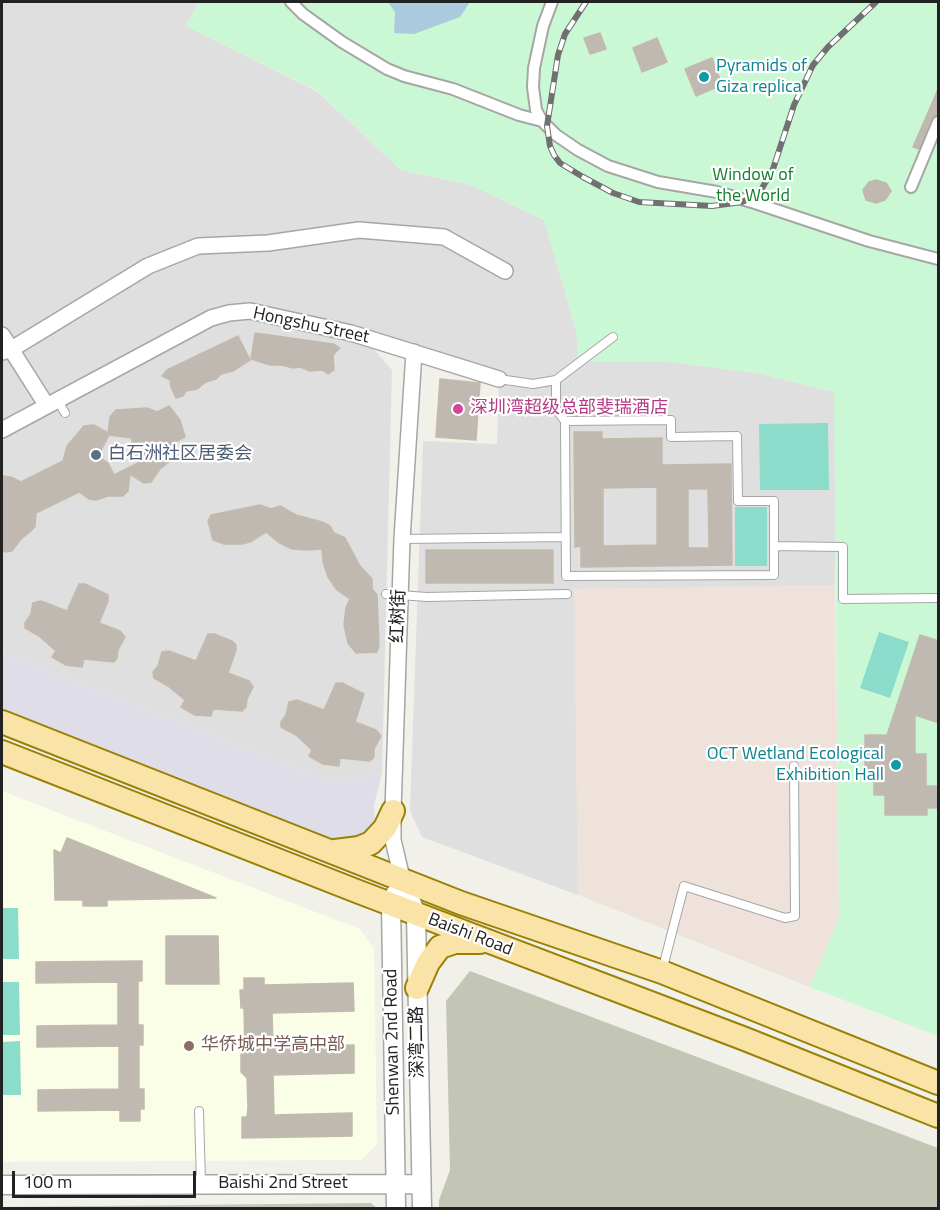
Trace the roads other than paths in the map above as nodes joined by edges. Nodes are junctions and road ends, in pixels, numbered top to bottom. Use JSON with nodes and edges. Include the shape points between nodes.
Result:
{"nodes":[{"id":1,"x":291,"y":2,"type":"edge"},
{"id":2,"x":552,"y":2,"type":"edge"},
{"id":3,"x":542,"y":121,"type":"junction"},
{"id":4,"x":939,"y":122,"type":"edge"},
{"id":5,"x":912,"y":187,"type":"dead end"},
{"id":6,"x":939,"y":259,"type":"edge"},
{"id":7,"x":505,"y":271,"type":"dead end"},
{"id":8,"x":2,"y":335,"type":"edge"},
{"id":9,"x":614,"y":338,"type":"dead end"},
{"id":10,"x":6,"y":351,"type":"edge"},
{"id":11,"x":414,"y":352,"type":"junction"},
{"id":12,"x":499,"y":379,"type":"joint"},
{"id":13,"x":556,"y":380,"type":"junction"},
{"id":14,"x":56,"y":407,"type":"junction"},
{"id":15,"x":565,"y":421,"type":"junction"},
{"id":16,"x":2,"y":430,"type":"edge"},
{"id":17,"x":566,"y":537,"type":"junction"},
{"id":18,"x":402,"y":539,"type":"junction"},
{"id":19,"x":774,"y":546,"type":"junction"},
{"id":20,"x":567,"y":594,"type":"dead end"},
{"id":21,"x":393,"y":595,"type":"junction"},
{"id":22,"x":939,"y":598,"type":"edge"},
{"id":23,"x":2,"y":722,"type":"edge"},
{"id":24,"x":2,"y":752,"type":"edge"},
{"id":25,"x":794,"y":766,"type":"dead end"},
{"id":26,"x":393,"y":811,"type":"junction"},
{"id":27,"x":331,"y":851,"type":"junction"},
{"id":28,"x":402,"y":878,"type":"junction"},
{"id":29,"x":391,"y":904,"type":"junction"},
{"id":30,"x":416,"y":914,"type":"junction"},
{"id":31,"x":493,"y":944,"type":"junction"},
{"id":32,"x":662,"y":972,"type":"junction"},
{"id":33,"x":417,"y":988,"type":"junction"},
{"id":34,"x":939,"y":1083,"type":"edge"},
{"id":35,"x":199,"y":1111,"type":"dead end"},
{"id":36,"x":939,"y":1116,"type":"edge"},
{"id":37,"x":201,"y":1184,"type":"junction"},
{"id":38,"x":396,"y":1184,"type":"junction"},
{"id":39,"x":421,"y":1184,"type":"junction"},
{"id":40,"x":2,"y":1185,"type":"edge"},
{"id":41,"x":396,"y":1209,"type":"edge"},
{"id":42,"x":422,"y":1209,"type":"edge"}],
"edges":[{"from":1,"to":3,"type":"street","via":[[342,42],[387,69]]},
{"from":2,"to":3,"type":"street","via":[[534,68],[536,110]]},
{"from":3,"to":6,"type":"street","via":[[578,150],[608,166],[658,182],[717,192],[870,242]]},
{"from":4,"to":5,"type":"street"},
{"from":7,"to":10,"type":"street","via":[[444,237],[433,236],[359,230],[268,243],[198,246],[148,266]]},
{"from":8,"to":10,"type":"street"},
{"from":9,"to":13,"type":"lane"},
{"from":10,"to":14,"type":"street"},
{"from":11,"to":12,"type":"street","name":"Hongshu Street"},
{"from":11,"to":14,"type":"street","name":"Hongshu Street","via":[[351,333],[250,311],[228,313],[211,318]]},
{"from":11,"to":18,"type":"street","name":"红树街"},
{"from":12,"to":13,"type":"lane","via":[[533,384]]},
{"from":13,"to":15,"type":"lane","via":[[556,409]]},
{"from":14,"to":16,"type":"street","name":"Hongshu Street"},
{"from":15,"to":17,"type":"lane"},
{"from":15,"to":19,"type":"lane","via":[[671,420],[671,437],[737,436],[738,501],[774,501]]},
{"from":17,"to":18,"type":"lane"},
{"from":17,"to":19,"type":"lane","via":[[567,576],[774,575]]},
{"from":18,"to":21,"type":"street","name":"红树街"},
{"from":19,"to":22,"type":"lane","via":[[843,547],[843,599]]},
{"from":20,"to":21,"type":"lane"},
{"from":21,"to":26,"type":"street","name":"红树街"},
{"from":23,"to":27,"type":"main road","name":"Baishi Road"},
{"from":24,"to":29,"type":"main road","name":"Baishi Road"},
{"from":25,"to":32,"type":"lane","via":[[795,916],[784,918],[684,886]]},
{"from":26,"to":27,"type":"main road","via":[[385,828],[370,843]]},
{"from":26,"to":28,"type":"street","name":"红树街","via":[[393,840]]},
{"from":27,"to":28,"type":"main road","name":"Baishi Road"},
{"from":28,"to":29,"type":"street","name":"Shenwan 2nd Road"},
{"from":28,"to":30,"type":"street","name":"深湾二路"},
{"from":28,"to":32,"type":"main road","name":"Baishi Road","via":[[461,903]]},
{"from":29,"to":30,"type":"main road","name":"Baishi Road"},
{"from":29,"to":38,"type":"street","name":"Shenwan 2nd Road"},
{"from":30,"to":31,"type":"main road","name":"Baishi Road"},
{"from":30,"to":33,"type":"street","name":"深湾二路"},
{"from":31,"to":33,"type":"main road","via":[[455,942],[440,947]]},
{"from":31,"to":36,"type":"main road","name":"Baishi Road"},
{"from":32,"to":34,"type":"main road","name":"Baishi Road"},
{"from":33,"to":39,"type":"street","name":"深湾二路"},
{"from":35,"to":37,"type":"lane"},
{"from":37,"to":38,"type":"street","name":"Baishi 2nd Street"},
{"from":37,"to":40,"type":"street","name":"Baishi 2nd Street"},
{"from":38,"to":39,"type":"street","name":"Baishi 2nd Street"},
{"from":38,"to":41,"type":"street","name":"Shenwan 2nd Road"},
{"from":39,"to":42,"type":"street","name":"深湾二路"}]}
